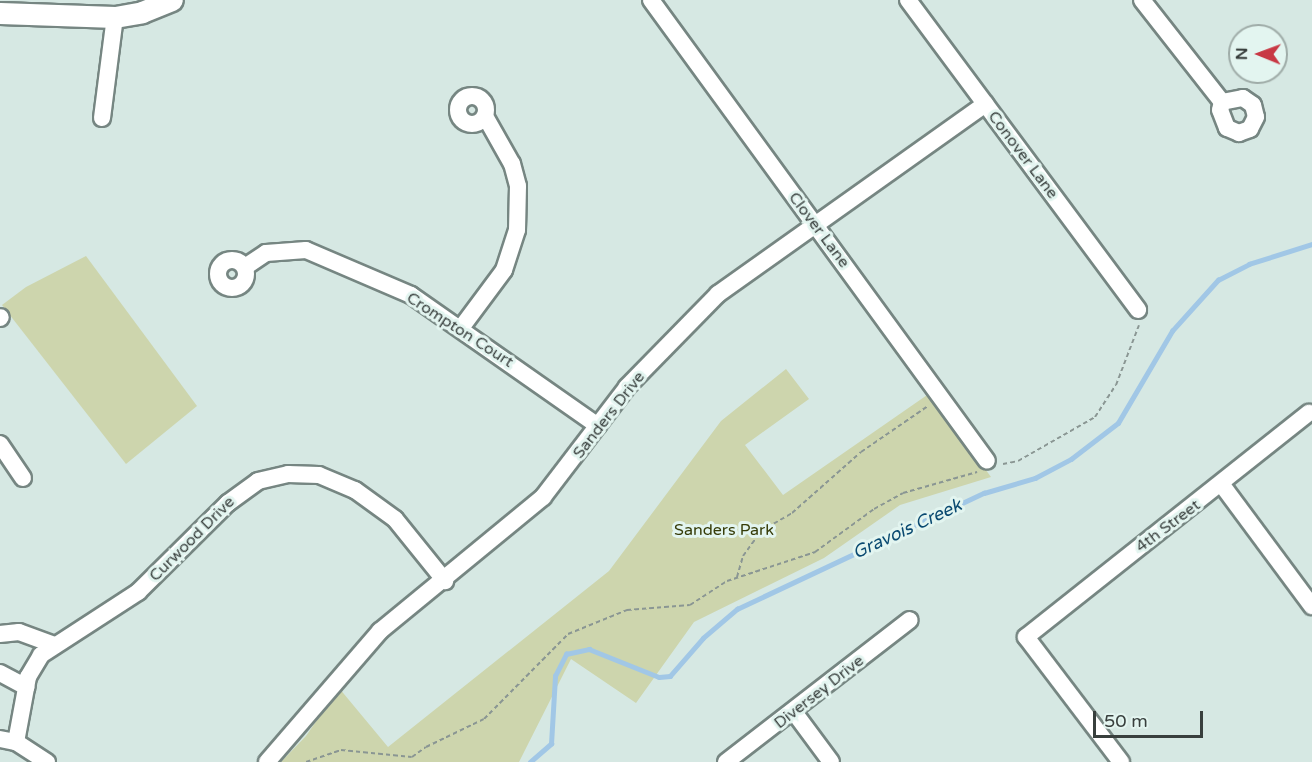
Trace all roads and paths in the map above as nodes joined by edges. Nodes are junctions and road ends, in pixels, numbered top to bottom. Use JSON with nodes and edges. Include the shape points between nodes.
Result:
{"nodes":[{"id":1,"x":171,"y":0,"type":"edge"},
{"id":2,"x":651,"y":0,"type":"edge"},
{"id":3,"x":908,"y":0,"type":"edge"},
{"id":4,"x":1142,"y":0,"type":"edge"},
{"id":5,"x":0,"y":13,"type":"edge"},
{"id":6,"x":115,"y":17,"type":"junction"},
{"id":7,"x":1222,"y":102,"type":"dead end"},
{"id":8,"x":985,"y":104,"type":"junction"},
{"id":9,"x":485,"y":116,"type":"dead end"},
{"id":10,"x":102,"y":118,"type":"dead end"},
{"id":11,"x":815,"y":226,"type":"junction"},
{"id":12,"x":245,"y":267,"type":"dead end"},
{"id":13,"x":1138,"y":310,"type":"joint"},
{"id":14,"x":461,"y":328,"type":"junction"},
{"id":15,"x":943,"y":397,"type":"junction"},
{"id":16,"x":1309,"y":413,"type":"dead end"},
{"id":17,"x":598,"y":426,"type":"junction"},
{"id":18,"x":0,"y":444,"type":"edge"},
{"id":19,"x":989,"y":466,"type":"junction"},
{"id":20,"x":23,"y":478,"type":"dead end"},
{"id":21,"x":1222,"y":485,"type":"junction"},
{"id":22,"x":736,"y":577,"type":"junction"},
{"id":23,"x":445,"y":581,"type":"junction"},
{"id":24,"x":1312,"y":606,"type":"edge"},
{"id":25,"x":910,"y":620,"type":"dead end"},
{"id":26,"x":0,"y":634,"type":"edge"},
{"id":27,"x":54,"y":645,"type":"junction"},
{"id":28,"x":0,"y":673,"type":"edge"},
{"id":29,"x":26,"y":687,"type":"junction"},
{"id":30,"x":794,"y":712,"type":"junction"},
{"id":31,"x":8,"y":741,"type":"edge"},
{"id":32,"x":414,"y":756,"type":"junction"},
{"id":33,"x":47,"y":762,"type":"edge"},
{"id":34,"x":267,"y":762,"type":"edge"},
{"id":35,"x":306,"y":762,"type":"edge"},
{"id":36,"x":419,"y":762,"type":"edge"},
{"id":37,"x":726,"y":762,"type":"edge"},
{"id":38,"x":831,"y":762,"type":"edge"},
{"id":39,"x":1120,"y":762,"type":"edge"}],
"edges":[{"from":1,"to":6,"type":"street","via":[[142,12]]},
{"from":2,"to":11,"type":"street","name":"Clover Lane"},
{"from":3,"to":8,"type":"street","name":"Conover Lane"},
{"from":4,"to":7,"type":"street"},
{"from":5,"to":6,"type":"street"},
{"from":6,"to":10,"type":"street"},
{"from":8,"to":11,"type":"street","name":"Sanders Drive"},
{"from":8,"to":13,"type":"street","name":"Conover Lane"},
{"from":9,"to":14,"type":"street","via":[[512,164],[518,186],[517,230],[504,270]]},
{"from":11,"to":15,"type":"street","name":"Clover Lane"},
{"from":11,"to":17,"type":"street","name":"Sanders Drive","via":[[718,294],[627,387]]},
{"from":12,"to":14,"type":"street","name":"Crompton Court","via":[[266,253],[306,250],[411,295]]},
{"from":13,"to":19,"type":"path","via":[[1136,340],[1100,411],[1077,430],[1018,460]]},
{"from":14,"to":17,"type":"street","name":"Crompton Court"},
{"from":15,"to":19,"type":"street","name":"Clover Lane"},
{"from":15,"to":22,"type":"path","via":[[861,452],[792,513],[761,531],[743,556]]},
{"from":16,"to":21,"type":"street","name":"4th Street"},
{"from":17,"to":23,"type":"street","name":"Sanders Drive","via":[[543,497]]},
{"from":18,"to":20,"type":"street"},
{"from":19,"to":22,"type":"path","via":[[903,494],[868,513],[815,552]]},
{"from":21,"to":24,"type":"street"},
{"from":21,"to":39,"type":"street","name":"4th Street","via":[[1026,637]]},
{"from":22,"to":32,"type":"path","via":[[690,605],[627,610],[568,634],[484,719]]},
{"from":23,"to":27,"type":"street","name":"Curwood Drive","via":[[395,519],[367,497],[332,477],[288,474],[243,489],[138,592]]},
{"from":23,"to":34,"type":"street","name":"Sanders Drive","via":[[357,653],[301,727]]},
{"from":25,"to":30,"type":"street","name":"Diversey Drive"},
{"from":26,"to":27,"type":"street","via":[[20,632]]},
{"from":27,"to":29,"type":"street","name":"Curwood Drive","via":[[34,664]]},
{"from":28,"to":29,"type":"street"},
{"from":29,"to":31,"type":"street","name":"Curwood Drive"},
{"from":30,"to":37,"type":"street","name":"Diversey Drive"},
{"from":30,"to":38,"type":"street"},
{"from":31,"to":33,"type":"street"},
{"from":32,"to":35,"type":"path","via":[[341,750]]},
{"from":32,"to":36,"type":"path"}]}
